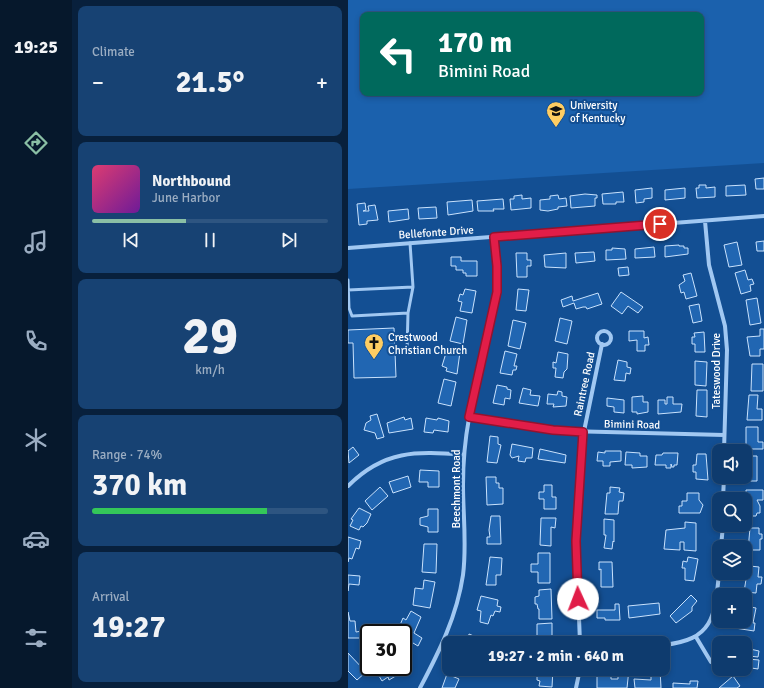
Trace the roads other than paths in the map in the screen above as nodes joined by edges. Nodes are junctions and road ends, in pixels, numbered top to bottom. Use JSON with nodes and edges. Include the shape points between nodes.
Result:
{"nodes":[{"id":1,"x":764,"y":216,"type":"edge"},
{"id":2,"x":705,"y":221,"type":"junction"},
{"id":3,"x":494,"y":237,"type":"junction"},
{"id":4,"x":410,"y":243,"type":"junction"},
{"id":5,"x":348,"y":248,"type":"edge"},
{"id":6,"x":348,"y":280,"type":"edge"},
{"id":7,"x":413,"y":287,"type":"junction"},
{"id":8,"x":348,"y":290,"type":"edge"},
{"id":9,"x":348,"y":298,"type":"edge"},
{"id":10,"x":408,"y":313,"type":"junction"},
{"id":11,"x":352,"y":316,"type":"junction"},
{"id":12,"x":348,"y":318,"type":"edge"},
{"id":13,"x":602,"y":344,"type":"dead end"},
{"id":14,"x":407,"y":351,"type":"dead end"},
{"id":15,"x":469,"y":417,"type":"junction"},
{"id":16,"x":583,"y":432,"type":"junction"},
{"id":17,"x":724,"y":435,"type":"junction"},
{"id":18,"x":724,"y":444,"type":"edge"},
{"id":19,"x":464,"y":455,"type":"junction"},
{"id":20,"x":348,"y":486,"type":"edge"},
{"id":21,"x":718,"y":580,"type":"edge"},
{"id":22,"x":580,"y":636,"type":"edge"},
{"id":23,"x":696,"y":637,"type":"junction"},
{"id":24,"x":670,"y":644,"type":"edge"},
{"id":25,"x":711,"y":662,"type":"dead end"},
{"id":26,"x":579,"y":676,"type":"edge"},
{"id":27,"x":420,"y":688,"type":"edge"},
{"id":28,"x":576,"y":688,"type":"edge"}],
"edges":[{"from":1,"to":2,"type":"street","name":"Bellefonte Drive"},
{"from":2,"to":3,"type":"street","name":"Bellefonte Drive"},
{"from":2,"to":17,"type":"street","name":"Tateswood Drive","via":[[709,265],[725,326],[727,350]]},
{"from":3,"to":4,"type":"street","name":"Bellefonte Drive"},
{"from":3,"to":15,"type":"street","name":"Beechmont Road","via":[[497,292]]},
{"from":4,"to":5,"type":"street","name":"Bellefonte Drive"},
{"from":4,"to":7,"type":"lane"},
{"from":6,"to":8,"type":"lane"},
{"from":7,"to":8,"type":"lane"},
{"from":7,"to":10,"type":"lane"},
{"from":8,"to":9,"type":"lane"},
{"from":9,"to":11,"type":"lane"},
{"from":10,"to":11,"type":"lane"},
{"from":10,"to":14,"type":"lane"},
{"from":11,"to":12,"type":"lane"},
{"from":13,"to":16,"type":"street","name":"Raintree Road"},
{"from":15,"to":16,"type":"street","name":"Bimini Road"},
{"from":15,"to":19,"type":"street","name":"Beechmont Road"},
{"from":16,"to":17,"type":"street","name":"Bimini Road"},
{"from":16,"to":22,"type":"street","name":"Raintree Road","via":[[576,541]]},
{"from":17,"to":18,"type":"street","name":"Tateswood Drive"},
{"from":19,"to":20,"type":"street","via":[[420,452],[393,456],[370,467]]},
{"from":19,"to":27,"type":"street","name":"Beechmont Road","via":[[463,576],[449,629]]},
{"from":21,"to":23,"type":"street","via":[[712,617]]},
{"from":23,"to":24,"type":"street"},
{"from":23,"to":25,"type":"street"},
{"from":26,"to":28,"type":"street"}]}
